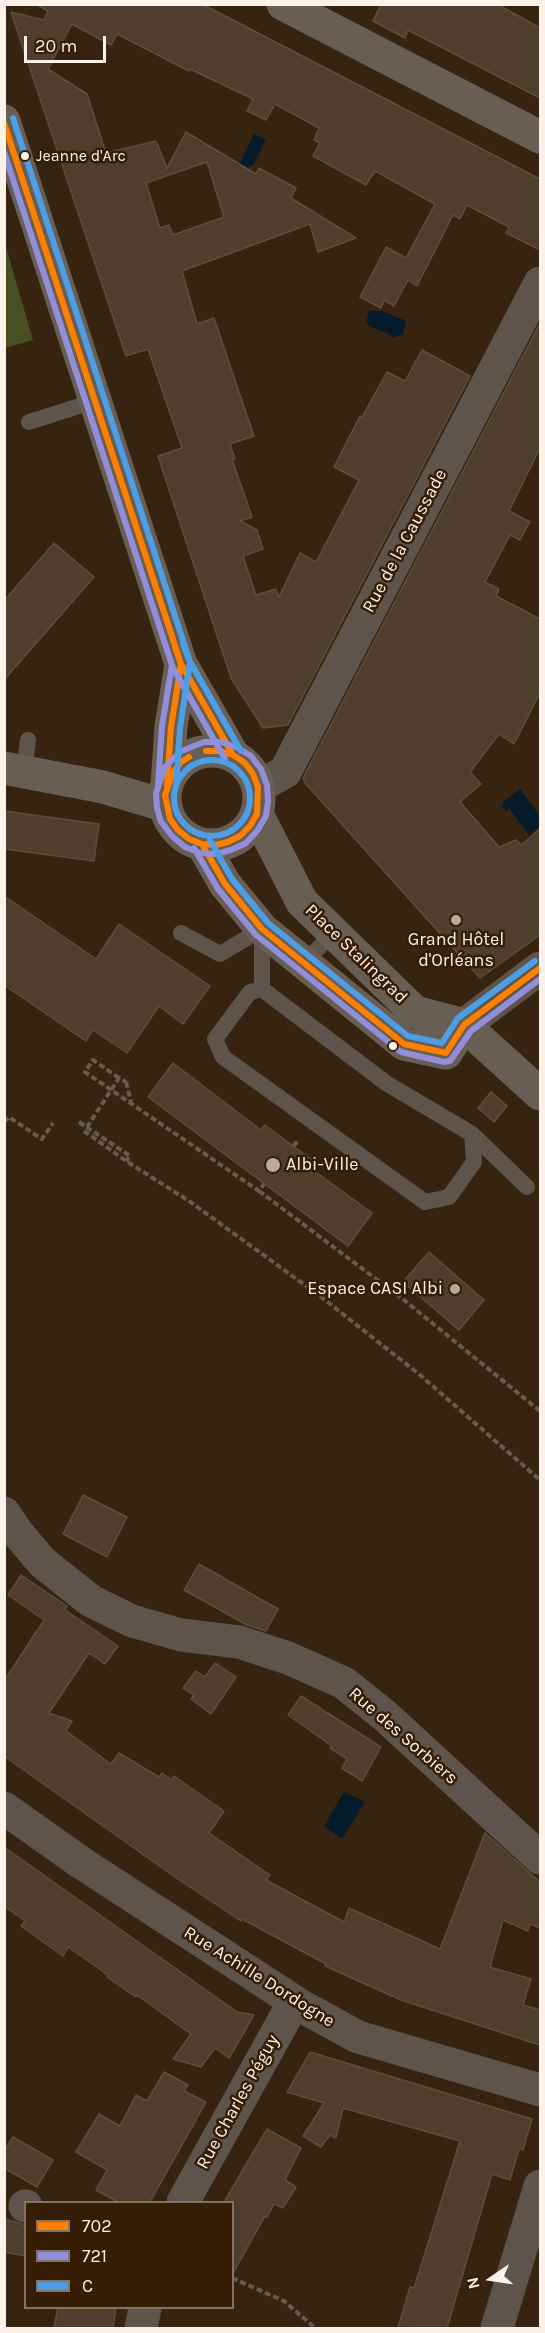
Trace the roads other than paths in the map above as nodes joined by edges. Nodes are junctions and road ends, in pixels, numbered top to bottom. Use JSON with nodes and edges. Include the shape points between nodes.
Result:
{"nodes":[{"id":1,"x":283,"y":4,"type":"edge"},
{"id":2,"x":4,"y":121,"type":"edge"},
{"id":3,"x":540,"y":137,"type":"edge"},
{"id":4,"x":540,"y":283,"type":"edge"},
{"id":5,"x":95,"y":401,"type":"junction"},
{"id":6,"x":28,"y":423,"type":"dead end"},
{"id":7,"x":181,"y":664,"type":"junction"},
{"id":8,"x":233,"y":755,"type":"junction"},
{"id":9,"x":19,"y":760,"type":"edge"},
{"id":10,"x":166,"y":796,"type":"junction"},
{"id":11,"x":257,"y":801,"type":"junction"},
{"id":12,"x":202,"y":844,"type":"junction"},
{"id":13,"x":262,"y":928,"type":"junction"},
{"id":14,"x":181,"y":933,"type":"dead end"},
{"id":15,"x":333,"y":933,"type":"junction"},
{"id":16,"x":304,"y":963,"type":"junction"},
{"id":17,"x":540,"y":968,"type":"edge"},
{"id":18,"x":262,"y":989,"type":"junction"},
{"id":19,"x":464,"y":1025,"type":"junction"},
{"id":20,"x":540,"y":1094,"type":"edge"},
{"id":21,"x":472,"y":1134,"type":"junction"},
{"id":22,"x":527,"y":1187,"type":"dead end"},
{"id":23,"x":4,"y":1513,"type":"edge"},
{"id":24,"x":4,"y":1808,"type":"edge"},
{"id":25,"x":540,"y":1858,"type":"edge"},
{"id":26,"x":294,"y":2002,"type":"junction"},
{"id":27,"x":540,"y":2090,"type":"edge"},
{"id":28,"x":540,"y":2186,"type":"edge"},
{"id":29,"x":184,"y":2201,"type":"edge"},
{"id":30,"x":145,"y":2309,"type":"edge"},
{"id":31,"x":141,"y":2328,"type":"edge"},
{"id":32,"x":497,"y":2328,"type":"edge"}],
"edges":[{"from":1,"to":3,"type":"main road"},
{"from":2,"to":5,"type":"main road"},
{"from":4,"to":11,"type":"street","name":"Rue de la Caussade","via":[[285,772]]},
{"from":5,"to":6,"type":"lane"},
{"from":5,"to":7,"type":"main road"},
{"from":7,"to":8,"type":"main road"},
{"from":7,"to":10,"type":"main road"},
{"from":8,"to":10,"type":"main road","via":[[213,751],[193,755],[172,772]]},
{"from":8,"to":11,"type":"main road","via":[[253,774]]},
{"from":9,"to":10,"type":"main road","via":[[103,787]]},
{"from":10,"to":12,"type":"main road","via":[[170,819],[178,830]]},
{"from":11,"to":12,"type":"main road","via":[[250,826],[234,839]]},
{"from":11,"to":15,"type":"main road","name":"Place Stalingrad","via":[[302,902]]},
{"from":12,"to":13,"type":"main road","name":"Place Stalingrad","via":[[225,884]]},
{"from":13,"to":14,"type":"lane","via":[[220,954]]},
{"from":13,"to":16,"type":"main road","name":"Place Stalingrad"},
{"from":13,"to":18,"type":"lane"},
{"from":15,"to":16,"type":"lane"},
{"from":15,"to":19,"type":"main road","name":"Place Stalingrad","via":[[415,1012]]},
{"from":16,"to":19,"type":"main road","name":"Place Stalingrad","via":[[404,1044],[446,1053]]},
{"from":17,"to":19,"type":"street"},
{"from":18,"to":21,"type":"lane","via":[[386,1083]]},
{"from":18,"to":21,"type":"lane","via":[[250,992],[215,1039],[223,1057],[425,1202],[449,1197],[474,1162]]},
{"from":19,"to":20,"type":"main road"},
{"from":21,"to":22,"type":"lane"},
{"from":23,"to":25,"type":"street","name":"Rue des Sorbiers","via":[[42,1562],[91,1601],[132,1621],[180,1635],[239,1642],[344,1683]]},
{"from":24,"to":26,"type":"street","name":"Rue Achille Dordogne","via":[[80,1863]]},
{"from":26,"to":27,"type":"street","name":"Rue Achille Dordogne","via":[[358,2037]]},
{"from":26,"to":29,"type":"street","name":"Rue Charles Péguy"},
{"from":28,"to":32,"type":"street"},
{"from":30,"to":31,"type":"street"}]}
